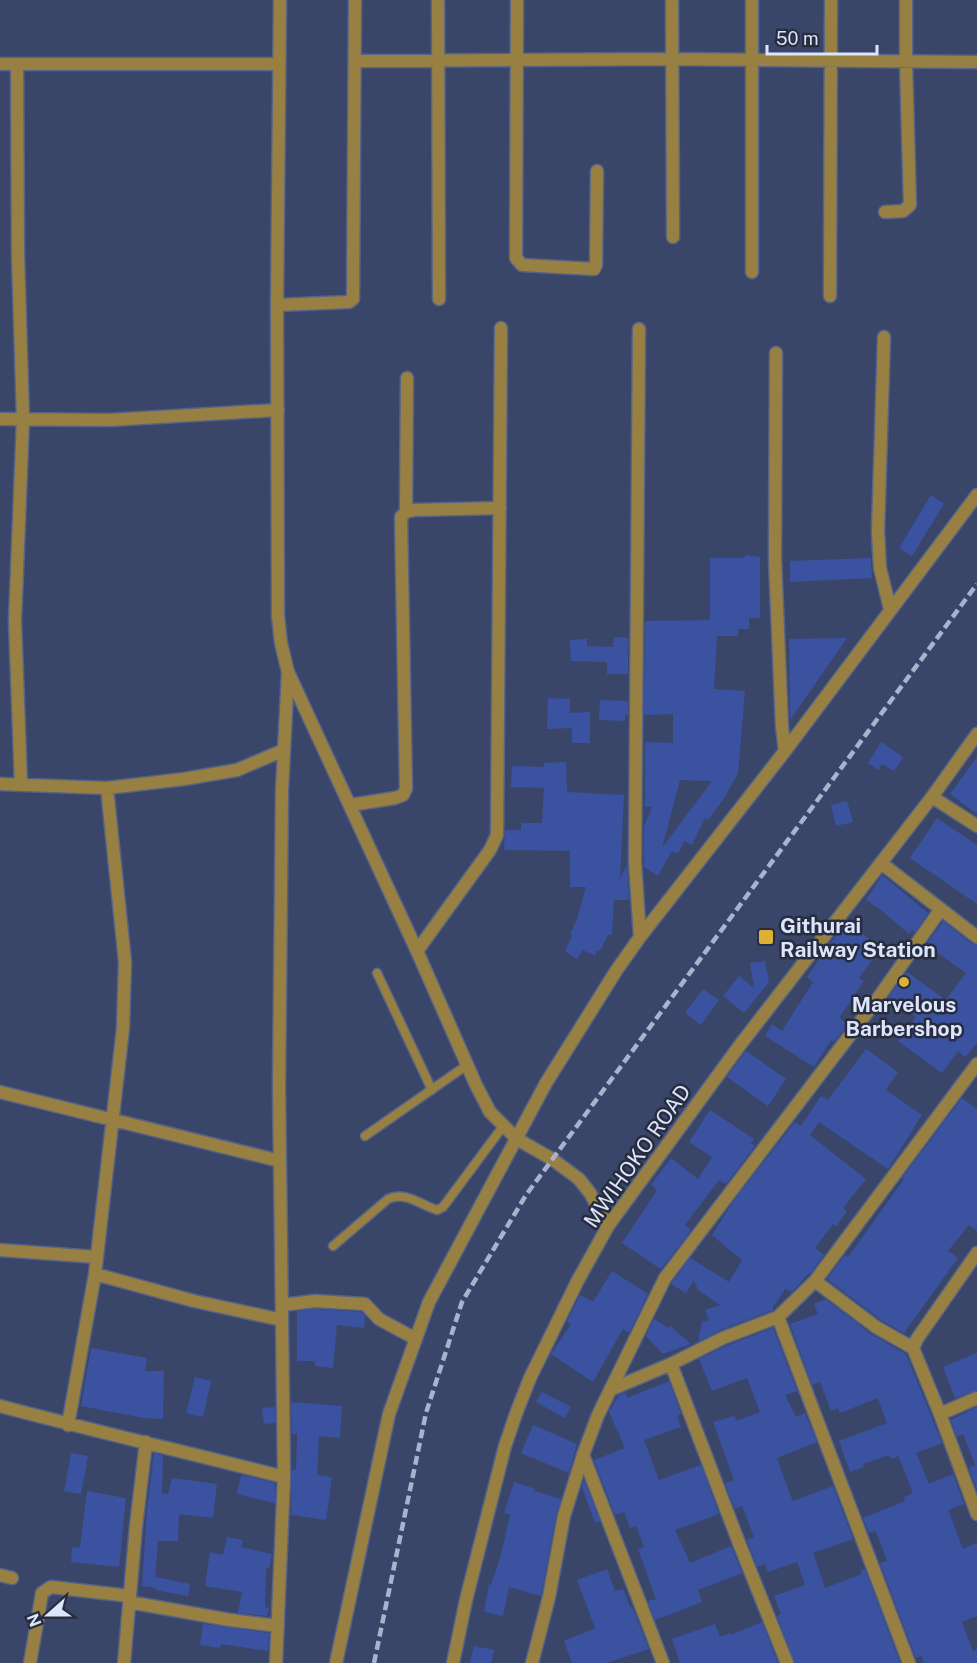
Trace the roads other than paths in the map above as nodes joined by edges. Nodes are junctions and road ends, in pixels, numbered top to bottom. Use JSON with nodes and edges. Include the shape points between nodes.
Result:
{"nodes":[{"id":1,"x":280,"y":0,"type":"edge"},
{"id":2,"x":355,"y":0,"type":"edge"},
{"id":3,"x":438,"y":0,"type":"edge"},
{"id":4,"x":517,"y":0,"type":"edge"},
{"id":5,"x":672,"y":0,"type":"edge"},
{"id":6,"x":752,"y":0,"type":"edge"},
{"id":7,"x":831,"y":0,"type":"edge"},
{"id":8,"x":906,"y":0,"type":"edge"},
{"id":9,"x":517,"y":59,"type":"junction"},
{"id":10,"x":671,"y":59,"type":"junction"},
{"id":11,"x":752,"y":60,"type":"junction"},
{"id":12,"x":355,"y":61,"type":"junction"},
{"id":13,"x":438,"y":61,"type":"junction"},
{"id":14,"x":831,"y":61,"type":"junction"},
{"id":15,"x":906,"y":62,"type":"junction"},
{"id":16,"x":977,"y":62,"type":"edge"},
{"id":17,"x":0,"y":64,"type":"edge"},
{"id":18,"x":17,"y":64,"type":"junction"},
{"id":19,"x":279,"y":64,"type":"junction"},
{"id":20,"x":597,"y":171,"type":"dead end"},
{"id":21,"x":885,"y":212,"type":"dead end"},
{"id":22,"x":673,"y":237,"type":"dead end"},
{"id":23,"x":752,"y":272,"type":"dead end"},
{"id":24,"x":830,"y":296,"type":"dead end"},
{"id":25,"x":439,"y":299,"type":"dead end"},
{"id":26,"x":277,"y":305,"type":"junction"},
{"id":27,"x":501,"y":328,"type":"dead end"},
{"id":28,"x":639,"y":329,"type":"dead end"},
{"id":29,"x":884,"y":338,"type":"dead end"},
{"id":30,"x":776,"y":353,"type":"dead end"},
{"id":31,"x":406,"y":378,"type":"dead end"},
{"id":32,"x":278,"y":410,"type":"junction"},
{"id":33,"x":0,"y":419,"type":"edge"},
{"id":34,"x":23,"y":419,"type":"junction"},
{"id":35,"x":974,"y":503,"type":"edge"},
{"id":36,"x":500,"y":508,"type":"junction"},
{"id":37,"x":406,"y":512,"type":"junction"},
{"id":38,"x":890,"y":609,"type":"junction"},
{"id":39,"x":288,"y":672,"type":"junction"},
{"id":40,"x":977,"y":734,"type":"edge"},
{"id":41,"x":284,"y":750,"type":"junction"},
{"id":42,"x":785,"y":751,"type":"junction"},
{"id":43,"x":0,"y":784,"type":"edge"},
{"id":44,"x":21,"y":785,"type":"junction"},
{"id":45,"x":107,"y":788,"type":"junction"},
{"id":46,"x":932,"y":797,"type":"junction"},
{"id":47,"x":350,"y":805,"type":"junction"},
{"id":48,"x":977,"y":826,"type":"edge"},
{"id":49,"x":881,"y":863,"type":"junction"},
{"id":50,"x":942,"y":909,"type":"junction"},
{"id":51,"x":640,"y":937,"type":"junction"},
{"id":52,"x":977,"y":937,"type":"edge"},
{"id":53,"x":417,"y":951,"type":"junction"},
{"id":54,"x":377,"y":973,"type":"dead end"},
{"id":55,"x":977,"y":1064,"type":"edge"},
{"id":56,"x":467,"y":1065,"type":"junction"},
{"id":57,"x":432,"y":1090,"type":"junction"},
{"id":58,"x":0,"y":1092,"type":"edge"},
{"id":59,"x":114,"y":1120,"type":"junction"},
{"id":60,"x":504,"y":1125,"type":"junction"},
{"id":61,"x":364,"y":1136,"type":"dead end"},
{"id":62,"x":517,"y":1139,"type":"junction"},
{"id":63,"x":280,"y":1161,"type":"junction"},
{"id":64,"x":608,"y":1226,"type":"junction"},
{"id":65,"x":333,"y":1246,"type":"dead end"},
{"id":66,"x":0,"y":1250,"type":"edge"},
{"id":67,"x":977,"y":1253,"type":"edge"},
{"id":68,"x":98,"y":1257,"type":"junction"},
{"id":69,"x":95,"y":1274,"type":"junction"},
{"id":70,"x":815,"y":1281,"type":"junction"},
{"id":71,"x":282,"y":1305,"type":"junction"},
{"id":72,"x":778,"y":1317,"type":"junction"},
{"id":73,"x":282,"y":1320,"type":"junction"},
{"id":74,"x":416,"y":1339,"type":"junction"},
{"id":75,"x":913,"y":1348,"type":"junction"},
{"id":76,"x":671,"y":1364,"type":"junction"},
{"id":77,"x":612,"y":1389,"type":"junction"},
{"id":78,"x":977,"y":1398,"type":"edge"},
{"id":79,"x":0,"y":1406,"type":"edge"},
{"id":80,"x":940,"y":1414,"type":"junction"},
{"id":81,"x":68,"y":1425,"type":"junction"},
{"id":82,"x":146,"y":1442,"type":"junction"},
{"id":83,"x":583,"y":1455,"type":"junction"},
{"id":84,"x":284,"y":1477,"type":"junction"},
{"id":85,"x":977,"y":1514,"type":"edge"},
{"id":86,"x":130,"y":1599,"type":"junction"},
{"id":87,"x":278,"y":1626,"type":"junction"},
{"id":88,"x":536,"y":1660,"type":"edge"},
{"id":89,"x":30,"y":1663,"type":"edge"},
{"id":90,"x":124,"y":1663,"type":"edge"},
{"id":91,"x":276,"y":1663,"type":"edge"},
{"id":92,"x":336,"y":1663,"type":"edge"},
{"id":93,"x":453,"y":1663,"type":"edge"},
{"id":94,"x":663,"y":1663,"type":"edge"},
{"id":95,"x":787,"y":1663,"type":"edge"},
{"id":96,"x":909,"y":1663,"type":"edge"}],
"edges":[{"from":1,"to":19,"type":"street"},
{"from":2,"to":12,"type":"street"},
{"from":3,"to":13,"type":"street"},
{"from":4,"to":9,"type":"street"},
{"from":5,"to":10,"type":"street"},
{"from":6,"to":11,"type":"street"},
{"from":7,"to":14,"type":"street"},
{"from":8,"to":15,"type":"street"},
{"from":9,"to":10,"type":"street"},
{"from":9,"to":13,"type":"street"},
{"from":9,"to":20,"type":"street","via":[[516,258],[522,265],[594,269]]},
{"from":10,"to":11,"type":"street"},
{"from":10,"to":22,"type":"street"},
{"from":11,"to":14,"type":"street"},
{"from":11,"to":23,"type":"street"},
{"from":12,"to":13,"type":"street"},
{"from":12,"to":26,"type":"street","via":[[353,299]]},
{"from":13,"to":25,"type":"street"},
{"from":14,"to":15,"type":"street"},
{"from":14,"to":24,"type":"street"},
{"from":15,"to":16,"type":"street"},
{"from":15,"to":21,"type":"street","via":[[910,205],[903,211]]},
{"from":17,"to":18,"type":"street"},
{"from":18,"to":19,"type":"street"},
{"from":18,"to":34,"type":"street"},
{"from":19,"to":26,"type":"street"},
{"from":26,"to":32,"type":"street"},
{"from":27,"to":36,"type":"street"},
{"from":28,"to":51,"type":"street","via":[[635,862]]},
{"from":29,"to":38,"type":"street","via":[[878,531],[880,568]]},
{"from":30,"to":42,"type":"street","via":[[776,560]]},
{"from":31,"to":37,"type":"street"},
{"from":32,"to":34,"type":"street","via":[[109,420]]},
{"from":32,"to":39,"type":"street","via":[[278,616]]},
{"from":33,"to":34,"type":"street"},
{"from":34,"to":44,"type":"street","via":[[15,621]]},
{"from":35,"to":38,"type":"street"},
{"from":36,"to":37,"type":"street"},
{"from":36,"to":53,"type":"street","via":[[497,836]]},
{"from":37,"to":47,"type":"street","via":[[401,517],[406,789],[395,798]]},
{"from":38,"to":42,"type":"street"},
{"from":39,"to":41,"type":"street"},
{"from":39,"to":47,"type":"street"},
{"from":40,"to":46,"type":"street","name":"MWIHOKO ROAD"},
{"from":41,"to":45,"type":"street","via":[[220,774]]},
{"from":41,"to":63,"type":"street"},
{"from":42,"to":51,"type":"street"},
{"from":43,"to":44,"type":"street"},
{"from":44,"to":45,"type":"street"},
{"from":45,"to":59,"type":"street","via":[[125,962]]},
{"from":46,"to":48,"type":"street"},
{"from":46,"to":49,"type":"street","name":"MWIHOKO ROAD"},
{"from":47,"to":53,"type":"street"},
{"from":49,"to":50,"type":"street"},
{"from":49,"to":64,"type":"street","name":"MWIHOKO ROAD","via":[[740,1045]]},
{"from":50,"to":52,"type":"street"},
{"from":50,"to":77,"type":"street","via":[[665,1278]]},
{"from":51,"to":62,"type":"street","via":[[546,1083]]},
{"from":53,"to":56,"type":"street"},
{"from":54,"to":57,"type":"lane"},
{"from":55,"to":70,"type":"street"},
{"from":56,"to":57,"type":"lane"},
{"from":56,"to":60,"type":"street","via":[[490,1112]]},
{"from":57,"to":61,"type":"lane"},
{"from":58,"to":59,"type":"street"},
{"from":59,"to":63,"type":"street"},
{"from":59,"to":68,"type":"street"},
{"from":60,"to":62,"type":"street"},
{"from":60,"to":65,"type":"lane","via":[[443,1207],[437,1210],[395,1196]]},
{"from":62,"to":64,"type":"street","via":[[579,1179]]},
{"from":62,"to":74,"type":"street","via":[[429,1302]]},
{"from":63,"to":71,"type":"street"},
{"from":64,"to":93,"type":"street","name":"MWIHOKO ROAD","via":[[517,1411],[502,1457]]},
{"from":66,"to":68,"type":"street"},
{"from":67,"to":75,"type":"street"},
{"from":68,"to":69,"type":"street"},
{"from":69,"to":73,"type":"street"},
{"from":69,"to":81,"type":"street"},
{"from":70,"to":72,"type":"street"},
{"from":70,"to":75,"type":"street","via":[[876,1327]]},
{"from":71,"to":73,"type":"street"},
{"from":71,"to":74,"type":"street","via":[[315,1301],[365,1304],[379,1319]]},
{"from":72,"to":76,"type":"street"},
{"from":72,"to":96,"type":"street"},
{"from":73,"to":84,"type":"street"},
{"from":74,"to":92,"type":"street","via":[[388,1414]]},
{"from":75,"to":80,"type":"street"},
{"from":76,"to":77,"type":"street"},
{"from":76,"to":95,"type":"street"},
{"from":77,"to":83,"type":"street"},
{"from":78,"to":80,"type":"street"},
{"from":79,"to":81,"type":"street"},
{"from":80,"to":85,"type":"street"},
{"from":81,"to":82,"type":"street"},
{"from":82,"to":84,"type":"street"},
{"from":82,"to":86,"type":"street"},
{"from":83,"to":88,"type":"street","via":[[564,1516]]},
{"from":83,"to":94,"type":"street"},
{"from":84,"to":87,"type":"street"},
{"from":86,"to":87,"type":"street"},
{"from":86,"to":89,"type":"street","via":[[46,1589],[42,1593]]},
{"from":86,"to":90,"type":"street"},
{"from":87,"to":91,"type":"street"}]}
